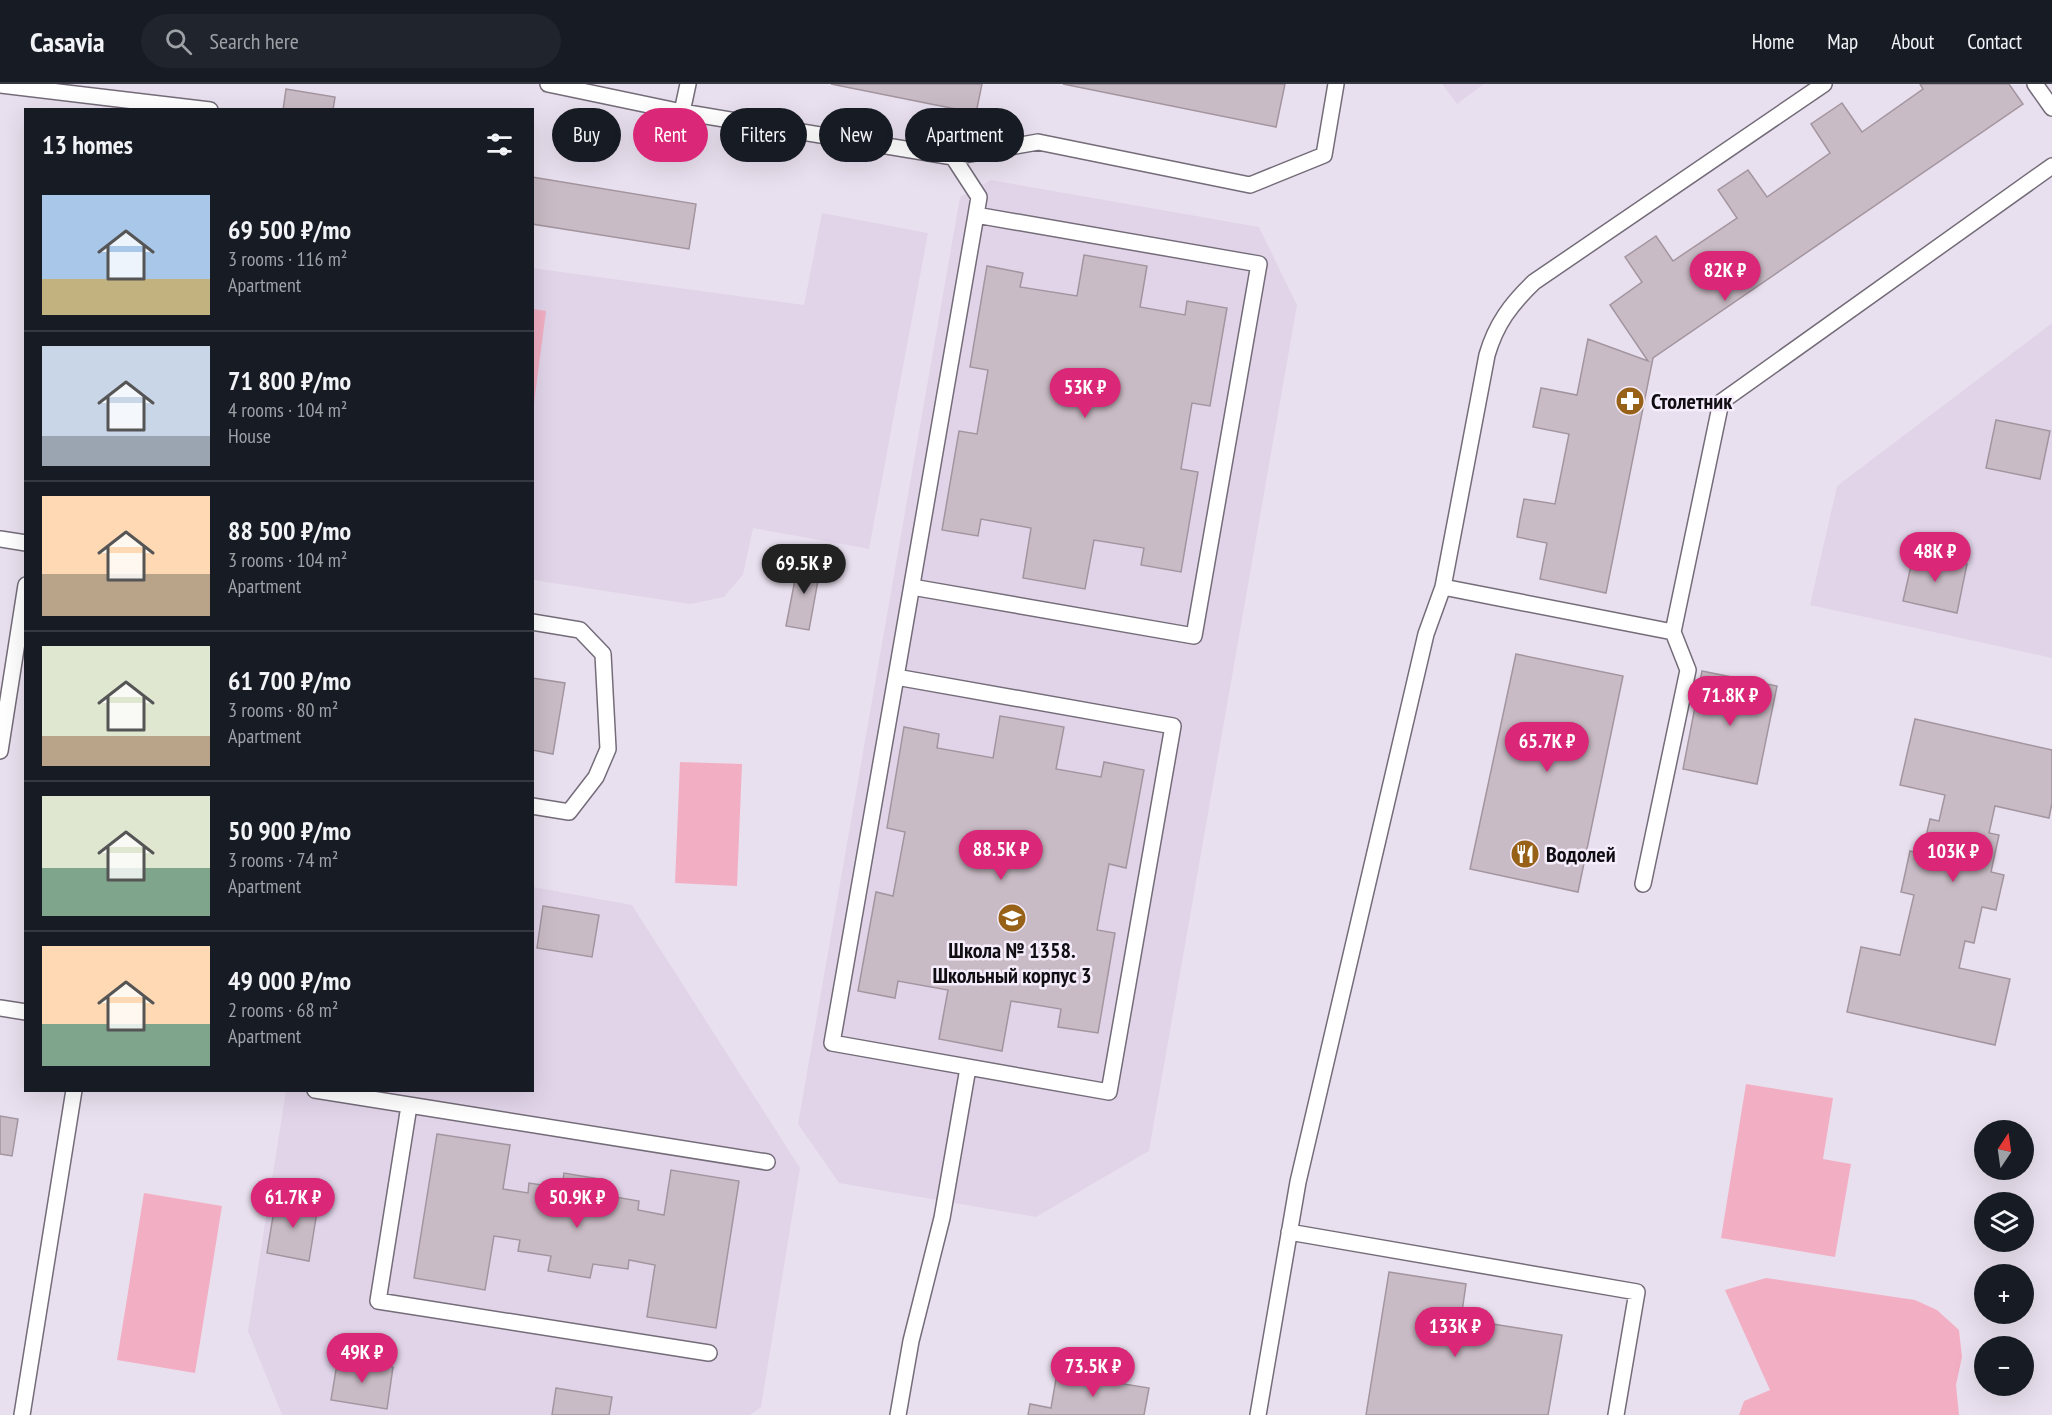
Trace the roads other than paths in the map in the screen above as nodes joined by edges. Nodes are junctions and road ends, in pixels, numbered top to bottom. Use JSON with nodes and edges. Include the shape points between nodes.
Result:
{"nodes":[{"id":1,"x":548,"y":84,"type":"edge"},
{"id":2,"x":688,"y":84,"type":"edge"},
{"id":3,"x":1336,"y":84,"type":"edge"},
{"id":4,"x":1824,"y":84,"type":"edge"},
{"id":5,"x":2035,"y":84,"type":"edge"},
{"id":6,"x":0,"y":85,"type":"edge"},
{"id":7,"x":193,"y":108,"type":"edge"},
{"id":8,"x":663,"y":108,"type":"edge"},
{"id":9,"x":683,"y":108,"type":"edge"},
{"id":10,"x":2052,"y":108,"type":"edge"},
{"id":11,"x":708,"y":116,"type":"edge"},
{"id":12,"x":1024,"y":144,"type":"edge"},
{"id":13,"x":905,"y":149,"type":"edge"},
{"id":14,"x":956,"y":162,"type":"edge"},
{"id":15,"x":2052,"y":166,"type":"edge"},
{"id":16,"x":976,"y":215,"type":"junction"},
{"id":17,"x":0,"y":539,"type":"edge"},
{"id":18,"x":24,"y":543,"type":"edge"},
{"id":19,"x":912,"y":587,"type":"junction"},
{"id":20,"x":1443,"y":587,"type":"junction"},
{"id":21,"x":24,"y":598,"type":"edge"},
{"id":22,"x":534,"y":622,"type":"edge"},
{"id":23,"x":1673,"y":632,"type":"junction"},
{"id":24,"x":896,"y":677,"type":"junction"},
{"id":25,"x":0,"y":751,"type":"edge"},
{"id":26,"x":534,"y":806,"type":"edge"},
{"id":27,"x":1643,"y":884,"type":"dead end"},
{"id":28,"x":0,"y":1008,"type":"edge"},
{"id":29,"x":24,"y":1012,"type":"edge"},
{"id":30,"x":968,"y":1068,"type":"junction"},
{"id":31,"x":74,"y":1092,"type":"edge"},
{"id":32,"x":327,"y":1092,"type":"edge"},
{"id":33,"x":409,"y":1106,"type":"junction"},
{"id":34,"x":767,"y":1162,"type":"dead end"},
{"id":35,"x":1289,"y":1232,"type":"junction"},
{"id":36,"x":709,"y":1353,"type":"dead end"},
{"id":37,"x":22,"y":1415,"type":"edge"},
{"id":38,"x":898,"y":1415,"type":"edge"},
{"id":39,"x":1258,"y":1415,"type":"edge"},
{"id":40,"x":1616,"y":1415,"type":"edge"}],
"edges":[{"from":1,"to":8,"type":"lane"},
{"from":2,"to":9,"type":"lane"},
{"from":3,"to":12,"type":"lane","via":[[1324,155],[1250,185],[1038,142]]},
{"from":4,"to":20,"type":"lane","via":[[1534,282],[1510,304],[1494,331],[1487,355]]},
{"from":5,"to":10,"type":"lane"},
{"from":6,"to":7,"type":"lane"},
{"from":11,"to":13,"type":"lane"},
{"from":14,"to":16,"type":"lane","via":[[979,197]]},
{"from":15,"to":23,"type":"lane","via":[[1721,402]]},
{"from":16,"to":19,"type":"lane"},
{"from":16,"to":19,"type":"lane","via":[[1259,264],[1194,636]]},
{"from":17,"to":18,"type":"lane"},
{"from":19,"to":24,"type":"lane"},
{"from":20,"to":23,"type":"lane"},
{"from":20,"to":35,"type":"lane","via":[[1420,657]]},
{"from":21,"to":25,"type":"lane"},
{"from":22,"to":26,"type":"lane","via":[[580,630],[603,654],[608,749],[596,777],[569,812]]},
{"from":23,"to":27,"type":"lane","via":[[1688,670]]},
{"from":24,"to":30,"type":"lane","via":[[832,1043]]},
{"from":24,"to":30,"type":"lane","via":[[1173,726],[1109,1092]]},
{"from":28,"to":29,"type":"lane"},
{"from":30,"to":38,"type":"lane","via":[[942,1218],[911,1341]]},
{"from":31,"to":37,"type":"lane"},
{"from":32,"to":33,"type":"lane"},
{"from":33,"to":34,"type":"lane"},
{"from":33,"to":36,"type":"lane","via":[[378,1301]]},
{"from":35,"to":39,"type":"lane"},
{"from":35,"to":40,"type":"lane","via":[[1637,1292]]}]}
